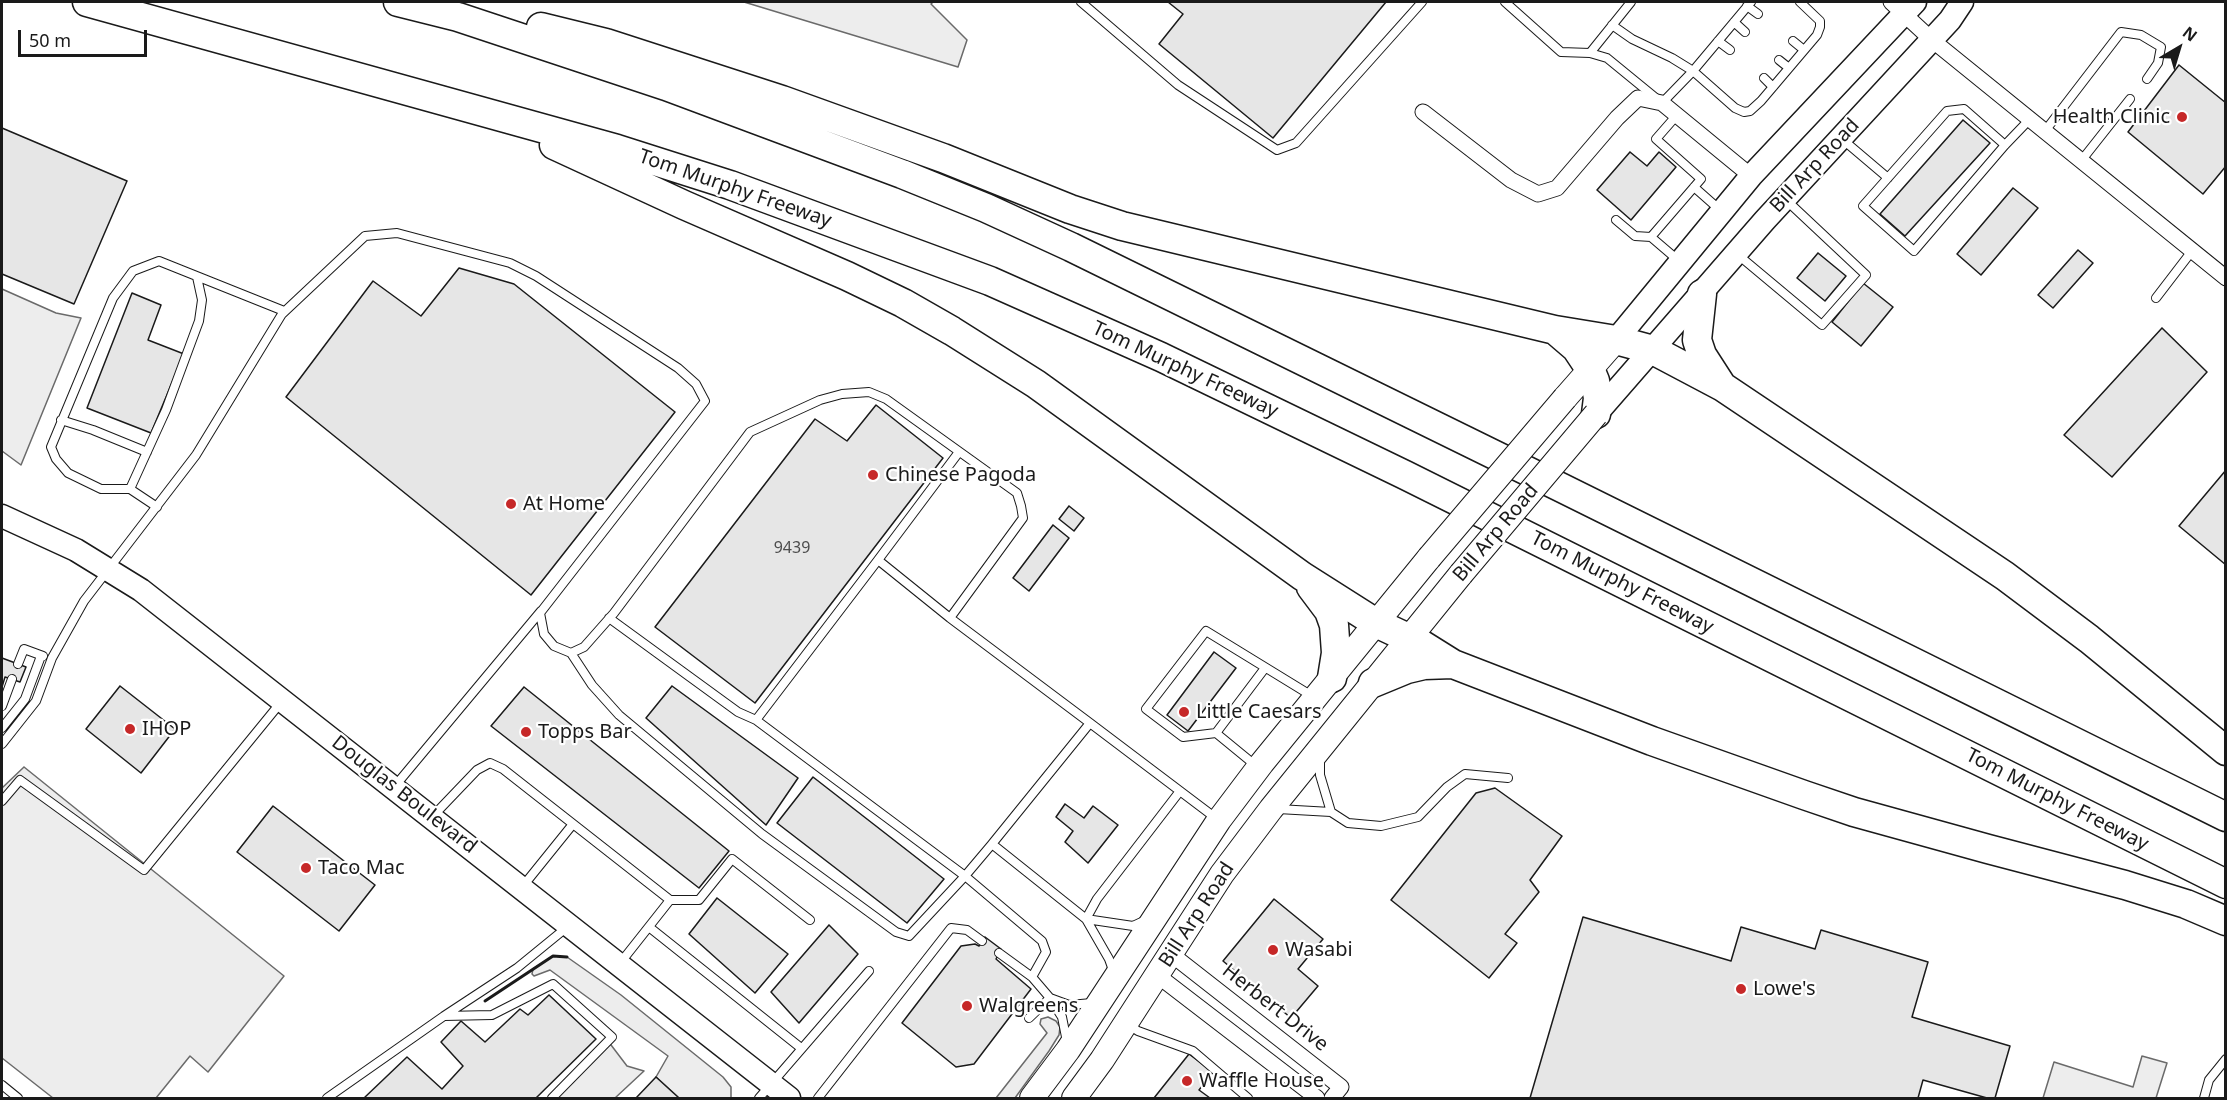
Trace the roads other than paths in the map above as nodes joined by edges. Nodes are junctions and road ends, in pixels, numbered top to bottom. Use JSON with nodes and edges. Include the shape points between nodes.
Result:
{"nodes":[{"id":1,"x":87,"y":2,"type":"edge"},
{"id":2,"x":398,"y":2,"type":"edge"},
{"id":3,"x":1081,"y":2,"type":"edge"},
{"id":4,"x":1422,"y":2,"type":"edge"},
{"id":5,"x":1505,"y":2,"type":"edge"},
{"id":6,"x":1631,"y":2,"type":"edge"},
{"id":7,"x":1800,"y":2,"type":"edge"},
{"id":8,"x":1962,"y":2,"type":"edge"},
{"id":9,"x":1749,"y":4,"type":"edge"},
{"id":10,"x":1903,"y":6,"type":"edge"},
{"id":11,"x":1758,"y":14,"type":"dead end"},
{"id":12,"x":458,"y":17,"type":"junction"},
{"id":13,"x":1734,"y":22,"type":"junction"},
{"id":14,"x":1612,"y":25,"type":"junction"},
{"id":15,"x":1745,"y":32,"type":"dead end"},
{"id":16,"x":1932,"y":40,"type":"junction"},
{"id":17,"x":1718,"y":41,"type":"junction"},
{"id":18,"x":1793,"y":41,"type":"dead end"},
{"id":19,"x":1730,"y":50,"type":"dead end"},
{"id":20,"x":1804,"y":50,"type":"junction"},
{"id":21,"x":1590,"y":53,"type":"junction"},
{"id":22,"x":1779,"y":60,"type":"dead end"},
{"id":23,"x":1789,"y":68,"type":"junction"},
{"id":24,"x":1693,"y":71,"type":"junction"},
{"id":25,"x":1764,"y":78,"type":"dead end"},
{"id":26,"x":2147,"y":79,"type":"dead end"},
{"id":27,"x":1773,"y":87,"type":"junction"},
{"id":28,"x":2130,"y":99,"type":"dead end"},
{"id":29,"x":1662,"y":103,"type":"junction"},
{"id":30,"x":468,"y":106,"type":"junction"},
{"id":31,"x":1423,"y":112,"type":"dead end"},
{"id":32,"x":1677,"y":115,"type":"junction"},
{"id":33,"x":2030,"y":119,"type":"junction"},
{"id":34,"x":2045,"y":131,"type":"junction"},
{"id":35,"x":1841,"y":138,"type":"junction"},
{"id":36,"x":2005,"y":145,"type":"junction"},
{"id":37,"x":2081,"y":161,"type":"junction"},
{"id":38,"x":1751,"y":176,"type":"junction"},
{"id":39,"x":1888,"y":178,"type":"junction"},
{"id":40,"x":1694,"y":187,"type":"junction"},
{"id":41,"x":1784,"y":198,"type":"junction"},
{"id":42,"x":1722,"y":212,"type":"junction"},
{"id":43,"x":1616,"y":220,"type":"dead end"},
{"id":44,"x":1651,"y":237,"type":"junction"},
{"id":45,"x":2192,"y":251,"type":"junction"},
{"id":46,"x":1737,"y":253,"type":"junction"},
{"id":47,"x":1681,"y":262,"type":"junction"},
{"id":48,"x":197,"y":277,"type":"junction"},
{"id":49,"x":2226,"y":278,"type":"edge"},
{"id":50,"x":1702,"y":294,"type":"junction"},
{"id":51,"x":2156,"y":298,"type":"dead end"},
{"id":52,"x":284,"y":311,"type":"junction"},
{"id":53,"x":1555,"y":330,"type":"junction"},
{"id":54,"x":1616,"y":339,"type":"junction"},
{"id":55,"x":1653,"y":350,"type":"junction"},
{"id":56,"x":1590,"y":369,"type":"junction"},
{"id":57,"x":1723,"y":387,"type":"junction"},
{"id":58,"x":1596,"y":414,"type":"junction"},
{"id":59,"x":61,"y":420,"type":"junction"},
{"id":60,"x":147,"y":452,"type":"junction"},
{"id":61,"x":959,"y":452,"type":"junction"},
{"id":62,"x":130,"y":489,"type":"junction"},
{"id":63,"x":157,"y":507,"type":"junction"},
{"id":64,"x":2,"y":516,"type":"edge"},
{"id":65,"x":878,"y":561,"type":"junction"},
{"id":66,"x":109,"y":570,"type":"junction"},
{"id":67,"x":1302,"y":576,"type":"junction"},
{"id":68,"x":543,"y":610,"type":"junction"},
{"id":69,"x":609,"y":618,"type":"junction"},
{"id":70,"x":950,"y":618,"type":"junction"},
{"id":71,"x":1376,"y":623,"type":"junction"},
{"id":72,"x":1409,"y":638,"type":"junction"},
{"id":73,"x":571,"y":653,"type":"junction"},
{"id":74,"x":41,"y":656,"type":"junction"},
{"id":75,"x":52,"y":658,"type":"junction"},
{"id":76,"x":18,"y":664,"type":"dead end"},
{"id":77,"x":1453,"y":664,"type":"junction"},
{"id":78,"x":1265,"y":668,"type":"junction"},
{"id":79,"x":12,"y":679,"type":"dead end"},
{"id":80,"x":1372,"y":683,"type":"junction"},
{"id":81,"x":1323,"y":689,"type":"junction"},
{"id":82,"x":283,"y":700,"type":"junction"},
{"id":83,"x":2,"y":706,"type":"edge"},
{"id":84,"x":756,"y":720,"type":"junction"},
{"id":85,"x":1090,"y":723,"type":"junction"},
{"id":86,"x":2,"y":729,"type":"edge"},
{"id":87,"x":1216,"y":733,"type":"junction"},
{"id":88,"x":2,"y":744,"type":"edge"},
{"id":89,"x":1319,"y":748,"type":"junction"},
{"id":90,"x":2226,"y":751,"type":"edge"},
{"id":91,"x":1259,"y":768,"type":"junction"},
{"id":92,"x":1508,"y":778,"type":"dead end"},
{"id":93,"x":394,"y":787,"type":"junction"},
{"id":94,"x":1180,"y":791,"type":"junction"},
{"id":95,"x":2,"y":801,"type":"edge"},
{"id":96,"x":1271,"y":809,"type":"junction"},
{"id":97,"x":1331,"y":812,"type":"junction"},
{"id":98,"x":432,"y":817,"type":"junction"},
{"id":99,"x":2226,"y":817,"type":"edge"},
{"id":100,"x":1219,"y":820,"type":"junction"},
{"id":101,"x":573,"y":824,"type":"junction"},
{"id":102,"x":992,"y":844,"type":"junction"},
{"id":103,"x":965,"y":876,"type":"junction"},
{"id":104,"x":2226,"y":884,"type":"edge"},
{"id":105,"x":522,"y":888,"type":"junction"},
{"id":106,"x":670,"y":900,"type":"junction"},
{"id":107,"x":1155,"y":915,"type":"junction"},
{"id":108,"x":1086,"y":919,"type":"junction"},
{"id":109,"x":810,"y":920,"type":"dead end"},
{"id":110,"x":2226,"y":921,"type":"edge"},
{"id":111,"x":569,"y":925,"type":"junction"},
{"id":112,"x":649,"y":927,"type":"junction"},
{"id":113,"x":982,"y":941,"type":"dead end"},
{"id":114,"x":999,"y":953,"type":"dead end"},
{"id":115,"x":1171,"y":954,"type":"junction"},
{"id":116,"x":619,"y":964,"type":"junction"},
{"id":117,"x":869,"y":971,"type":"dead end"},
{"id":118,"x":1157,"y":975,"type":"junction"},
{"id":119,"x":1032,"y":977,"type":"junction"},
{"id":120,"x":1115,"y":977,"type":"junction"},
{"id":121,"x":1050,"y":998,"type":"junction"},
{"id":122,"x":1101,"y":999,"type":"junction"},
{"id":123,"x":444,"y":1016,"type":"junction"},
{"id":124,"x":1029,"y":1018,"type":"dead end"},
{"id":125,"x":1126,"y":1023,"type":"junction"},
{"id":126,"x":801,"y":1048,"type":"junction"},
{"id":127,"x":1068,"y":1050,"type":"junction"},
{"id":128,"x":2226,"y":1059,"type":"edge"},
{"id":129,"x":2,"y":1085,"type":"edge"},
{"id":130,"x":765,"y":1091,"type":"edge"},
{"id":131,"x":1337,"y":1093,"type":"edge"},
{"id":132,"x":18,"y":1098,"type":"edge"},
{"id":133,"x":327,"y":1098,"type":"edge"},
{"id":134,"x":552,"y":1098,"type":"edge"},
{"id":135,"x":789,"y":1098,"type":"edge"},
{"id":136,"x":818,"y":1098,"type":"edge"},
{"id":137,"x":1032,"y":1098,"type":"edge"},
{"id":138,"x":1075,"y":1098,"type":"edge"},
{"id":139,"x":1248,"y":1098,"type":"edge"},
{"id":140,"x":1317,"y":1098,"type":"edge"},
{"id":141,"x":2204,"y":1098,"type":"edge"}],
"edges":[{"from":1,"to":30,"type":"highway","name":"Tom Murphy Freeway"},
{"from":2,"to":12,"type":"highway"},
{"from":3,"to":4,"type":"lane","via":[[1178,85],[1277,150],[1296,143]]},
{"from":5,"to":21,"type":"lane","via":[[1562,52]]},
{"from":6,"to":14,"type":"lane"},
{"from":7,"to":20,"type":"lane","via":[[1817,17],[1820,27]]},
{"from":8,"to":16,"type":"main road","name":"Bill Arp Road"},
{"from":9,"to":11,"type":"lane"},
{"from":9,"to":13,"type":"lane"},
{"from":10,"to":16,"type":"street"},
{"from":10,"to":38,"type":"main road","name":"Bill Arp Road"},
{"from":12,"to":53,"type":"highway","via":[[532,24],[606,43],[863,129],[1122,226]]},
{"from":12,"to":99,"type":"highway","via":[[666,86],[987,208],[1552,482]]},
{"from":13,"to":15,"type":"lane"},
{"from":13,"to":17,"type":"lane"},
{"from":14,"to":21,"type":"lane"},
{"from":14,"to":24,"type":"lane"},
{"from":16,"to":33,"type":"street"},
{"from":16,"to":35,"type":"main road","name":"Bill Arp Road"},
{"from":17,"to":19,"type":"lane"},
{"from":17,"to":24,"type":"lane"},
{"from":18,"to":20,"type":"lane"},
{"from":20,"to":23,"type":"lane"},
{"from":21,"to":29,"type":"lane","via":[[1607,58]]},
{"from":22,"to":23,"type":"lane"},
{"from":23,"to":27,"type":"lane"},
{"from":24,"to":27,"type":"lane","via":[[1744,112],[1755,108]]},
{"from":24,"to":29,"type":"lane"},
{"from":25,"to":27,"type":"lane"},
{"from":26,"to":34,"type":"lane","via":[[2158,63],[2161,46],[2141,35],[2121,32]]},
{"from":28,"to":37,"type":"lane"},
{"from":29,"to":31,"type":"street","via":[[1638,98],[1557,188],[1538,194],[1511,180]]},
{"from":29,"to":32,"type":"street"},
{"from":30,"to":67,"type":"highway","via":[[913,309],[1036,384]]},
{"from":30,"to":104,"type":"highway","name":"Tom Murphy Freeway","via":[[729,185],[1012,290],[1405,474]]},
{"from":32,"to":38,"type":"street"},
{"from":32,"to":40,"type":"lane","via":[[1656,139],[1701,179]]},
{"from":33,"to":34,"type":"street"},
{"from":33,"to":36,"type":"lane"},
{"from":34,"to":37,"type":"street"},
{"from":35,"to":39,"type":"lane"},
{"from":35,"to":41,"type":"main road","name":"Bill Arp Road"},
{"from":36,"to":39,"type":"lane","via":[[1964,109],[1947,111]]},
{"from":36,"to":39,"type":"lane","via":[[1914,251],[1863,206]]},
{"from":37,"to":45,"type":"street"},
{"from":38,"to":42,"type":"main road","name":"Bill Arp Road"},
{"from":40,"to":42,"type":"lane"},
{"from":40,"to":44,"type":"lane"},
{"from":41,"to":46,"type":"main road","name":"Bill Arp Road"},
{"from":41,"to":46,"type":"lane","via":[[1866,275],[1822,325]]},
{"from":42,"to":47,"type":"main road","name":"Bill Arp Road"},
{"from":43,"to":44,"type":"lane","via":[[1635,236]]},
{"from":44,"to":47,"type":"lane"},
{"from":45,"to":49,"type":"street"},
{"from":45,"to":51,"type":"lane"},
{"from":46,"to":50,"type":"main road","name":"Bill Arp Road"},
{"from":47,"to":54,"type":"main road","name":"Bill Arp Road"},
{"from":48,"to":52,"type":"lane"},
{"from":48,"to":59,"type":"lane","via":[[159,261],[134,271],[113,298]]},
{"from":48,"to":60,"type":"lane","via":[[202,300],[199,321]]},
{"from":50,"to":55,"type":"main road","name":"Bill Arp Road"},
{"from":50,"to":57,"type":"highway","via":[[1697,340]]},
{"from":52,"to":63,"type":"lane","via":[[196,455]]},
{"from":52,"to":68,"type":"lane","via":[[365,236],[397,233],[510,263],[536,276],[678,368],[696,384],[705,401]]},
{"from":53,"to":54,"type":"highway"},
{"from":53,"to":56,"type":"highway","via":[[1576,348]]},
{"from":54,"to":55,"type":"highway"},
{"from":54,"to":56,"type":"main road","name":"Bill Arp Road"},
{"from":55,"to":57,"type":"highway"},
{"from":55,"to":58,"type":"main road","name":"Bill Arp Road"},
{"from":56,"to":58,"type":"highway","via":[[1596,390]]},
{"from":56,"to":71,"type":"main road","name":"Bill Arp Road","bridge":true},
{"from":57,"to":90,"type":"highway","via":[[2005,576]]},
{"from":58,"to":72,"type":"main road","name":"Bill Arp Road","bridge":true},
{"from":59,"to":60,"type":"lane"},
{"from":59,"to":62,"type":"lane","via":[[51,447],[68,473],[101,489]]},
{"from":60,"to":62,"type":"lane"},
{"from":61,"to":65,"type":"lane"},
{"from":61,"to":69,"type":"lane","via":[[886,399],[869,392],[819,400],[750,432]]},
{"from":61,"to":70,"type":"lane","via":[[1017,493],[1023,518]]},
{"from":62,"to":63,"type":"lane"},
{"from":63,"to":66,"type":"lane"},
{"from":64,"to":66,"type":"main road","name":"Douglas Boulevard"},
{"from":65,"to":70,"type":"lane"},
{"from":65,"to":84,"type":"lane"},
{"from":66,"to":75,"type":"lane","via":[[84,601]]},
{"from":66,"to":82,"type":"main road","name":"Douglas Boulevard","via":[[141,590]]},
{"from":67,"to":71,"type":"highway"},
{"from":67,"to":81,"type":"highway","via":[[1322,600],[1334,625],[1336,653]]},
{"from":68,"to":73,"type":"lane","via":[[540,613],[544,634],[554,646]]},
{"from":68,"to":93,"type":"lane"},
{"from":69,"to":73,"type":"lane","via":[[585,647]]},
{"from":69,"to":84,"type":"lane","via":[[738,712]]},
{"from":70,"to":85,"type":"lane"},
{"from":71,"to":72,"type":"highway"},
{"from":71,"to":81,"type":"main road","name":"Bill Arp Road"},
{"from":72,"to":77,"type":"highway"},
{"from":72,"to":80,"type":"main road","name":"Bill Arp Road"},
{"from":73,"to":103,"type":"lane","via":[[619,715],[762,834],[896,932],[909,936]]},
{"from":74,"to":75,"type":"lane"},
{"from":74,"to":76,"type":"lane","via":[[24,649]]},
{"from":74,"to":86,"type":"lane","via":[[25,699]]},
{"from":75,"to":88,"type":"lane","via":[[36,701]]},
{"from":77,"to":80,"type":"highway","via":[[1424,664]]},
{"from":77,"to":110,"type":"highway","via":[[1794,792],[2143,890]]},
{"from":78,"to":81,"type":"lane"},
{"from":78,"to":87,"type":"lane"},
{"from":78,"to":87,"type":"lane","via":[[1206,632],[1146,710],[1183,737]]},
{"from":79,"to":83,"type":"lane"},
{"from":80,"to":89,"type":"main road","name":"Bill Arp Road"},
{"from":81,"to":91,"type":"main road","name":"Bill Arp Road"},
{"from":82,"to":93,"type":"main road","name":"Douglas Boulevard"},
{"from":82,"to":95,"type":"lane","via":[[144,870],[20,780]]},
{"from":84,"to":103,"type":"lane"},
{"from":85,"to":94,"type":"lane"},
{"from":85,"to":102,"type":"lane"},
{"from":87,"to":91,"type":"lane"},
{"from":89,"to":96,"type":"main road","name":"Bill Arp Road"},
{"from":89,"to":97,"type":"lane","via":[[1320,775]]},
{"from":91,"to":100,"type":"main road","name":"Bill Arp Road"},
{"from":92,"to":97,"type":"lane","via":[[1465,774],[1418,817],[1382,826],[1348,823]]},
{"from":93,"to":98,"type":"main road","name":"Douglas Boulevard"},
{"from":94,"to":100,"type":"lane"},
{"from":94,"to":108,"type":"lane","via":[[1096,898]]},
{"from":96,"to":97,"type":"lane"},
{"from":96,"to":115,"type":"main road","name":"Bill Arp Road","via":[[1222,874]]},
{"from":98,"to":101,"type":"lane","via":[[477,770],[490,763]]},
{"from":98,"to":105,"type":"main road","name":"Douglas Boulevard"},
{"from":100,"to":107,"type":"main road","name":"Bill Arp Road"},
{"from":101,"to":105,"type":"lane"},
{"from":101,"to":106,"type":"lane"},
{"from":102,"to":103,"type":"lane"},
{"from":102,"to":108,"type":"lane"},
{"from":103,"to":119,"type":"lane","via":[[1042,941],[1046,952]]},
{"from":105,"to":111,"type":"main road","name":"Douglas Boulevard"},
{"from":106,"to":109,"type":"lane","via":[[699,900],[732,859]]},
{"from":106,"to":112,"type":"lane"},
{"from":107,"to":108,"type":"lane","via":[[1132,926]]},
{"from":107,"to":120,"type":"main road","name":"Bill Arp Road"},
{"from":108,"to":120,"type":"lane"},
{"from":111,"to":116,"type":"main road","name":"Douglas Boulevard"},
{"from":111,"to":123,"type":"lane","via":[[517,968]]},
{"from":112,"to":116,"type":"lane"},
{"from":112,"to":126,"type":"lane"},
{"from":113,"to":136,"type":"lane","via":[[967,930],[951,928]]},
{"from":114,"to":119,"type":"lane"},
{"from":115,"to":118,"type":"main road","name":"Bill Arp Road"},
{"from":115,"to":131,"type":"street","name":"Herbert Drive"},
{"from":116,"to":130,"type":"main road","name":"Douglas Boulevard"},
{"from":117,"to":126,"type":"lane"},
{"from":118,"to":125,"type":"main road","name":"Bill Arp Road"},
{"from":118,"to":140,"type":"street"},
{"from":119,"to":121,"type":"lane"},
{"from":120,"to":122,"type":"main road","name":"Bill Arp Road"},
{"from":121,"to":122,"type":"lane","via":[[1069,1005]]},
{"from":121,"to":124,"type":"lane"},
{"from":121,"to":127,"type":"lane","via":[[1062,1017]]},
{"from":122,"to":127,"type":"main road","name":"Bill Arp Road"},
{"from":123,"to":133,"type":"lane"},
{"from":123,"to":134,"type":"lane","via":[[492,1015],[553,984],[612,1037]]},
{"from":125,"to":138,"type":"main road","name":"Bill Arp Road"},
{"from":125,"to":139,"type":"lane","via":[[1138,1032],[1193,1051]]},
{"from":126,"to":130,"type":"lane"},
{"from":127,"to":137,"type":"main road","name":"Bill Arp Road"},
{"from":128,"to":141,"type":"lane","via":[[2209,1080]]},
{"from":129,"to":132,"type":"lane"},
{"from":130,"to":135,"type":"main road","name":"Douglas Boulevard"}]}
